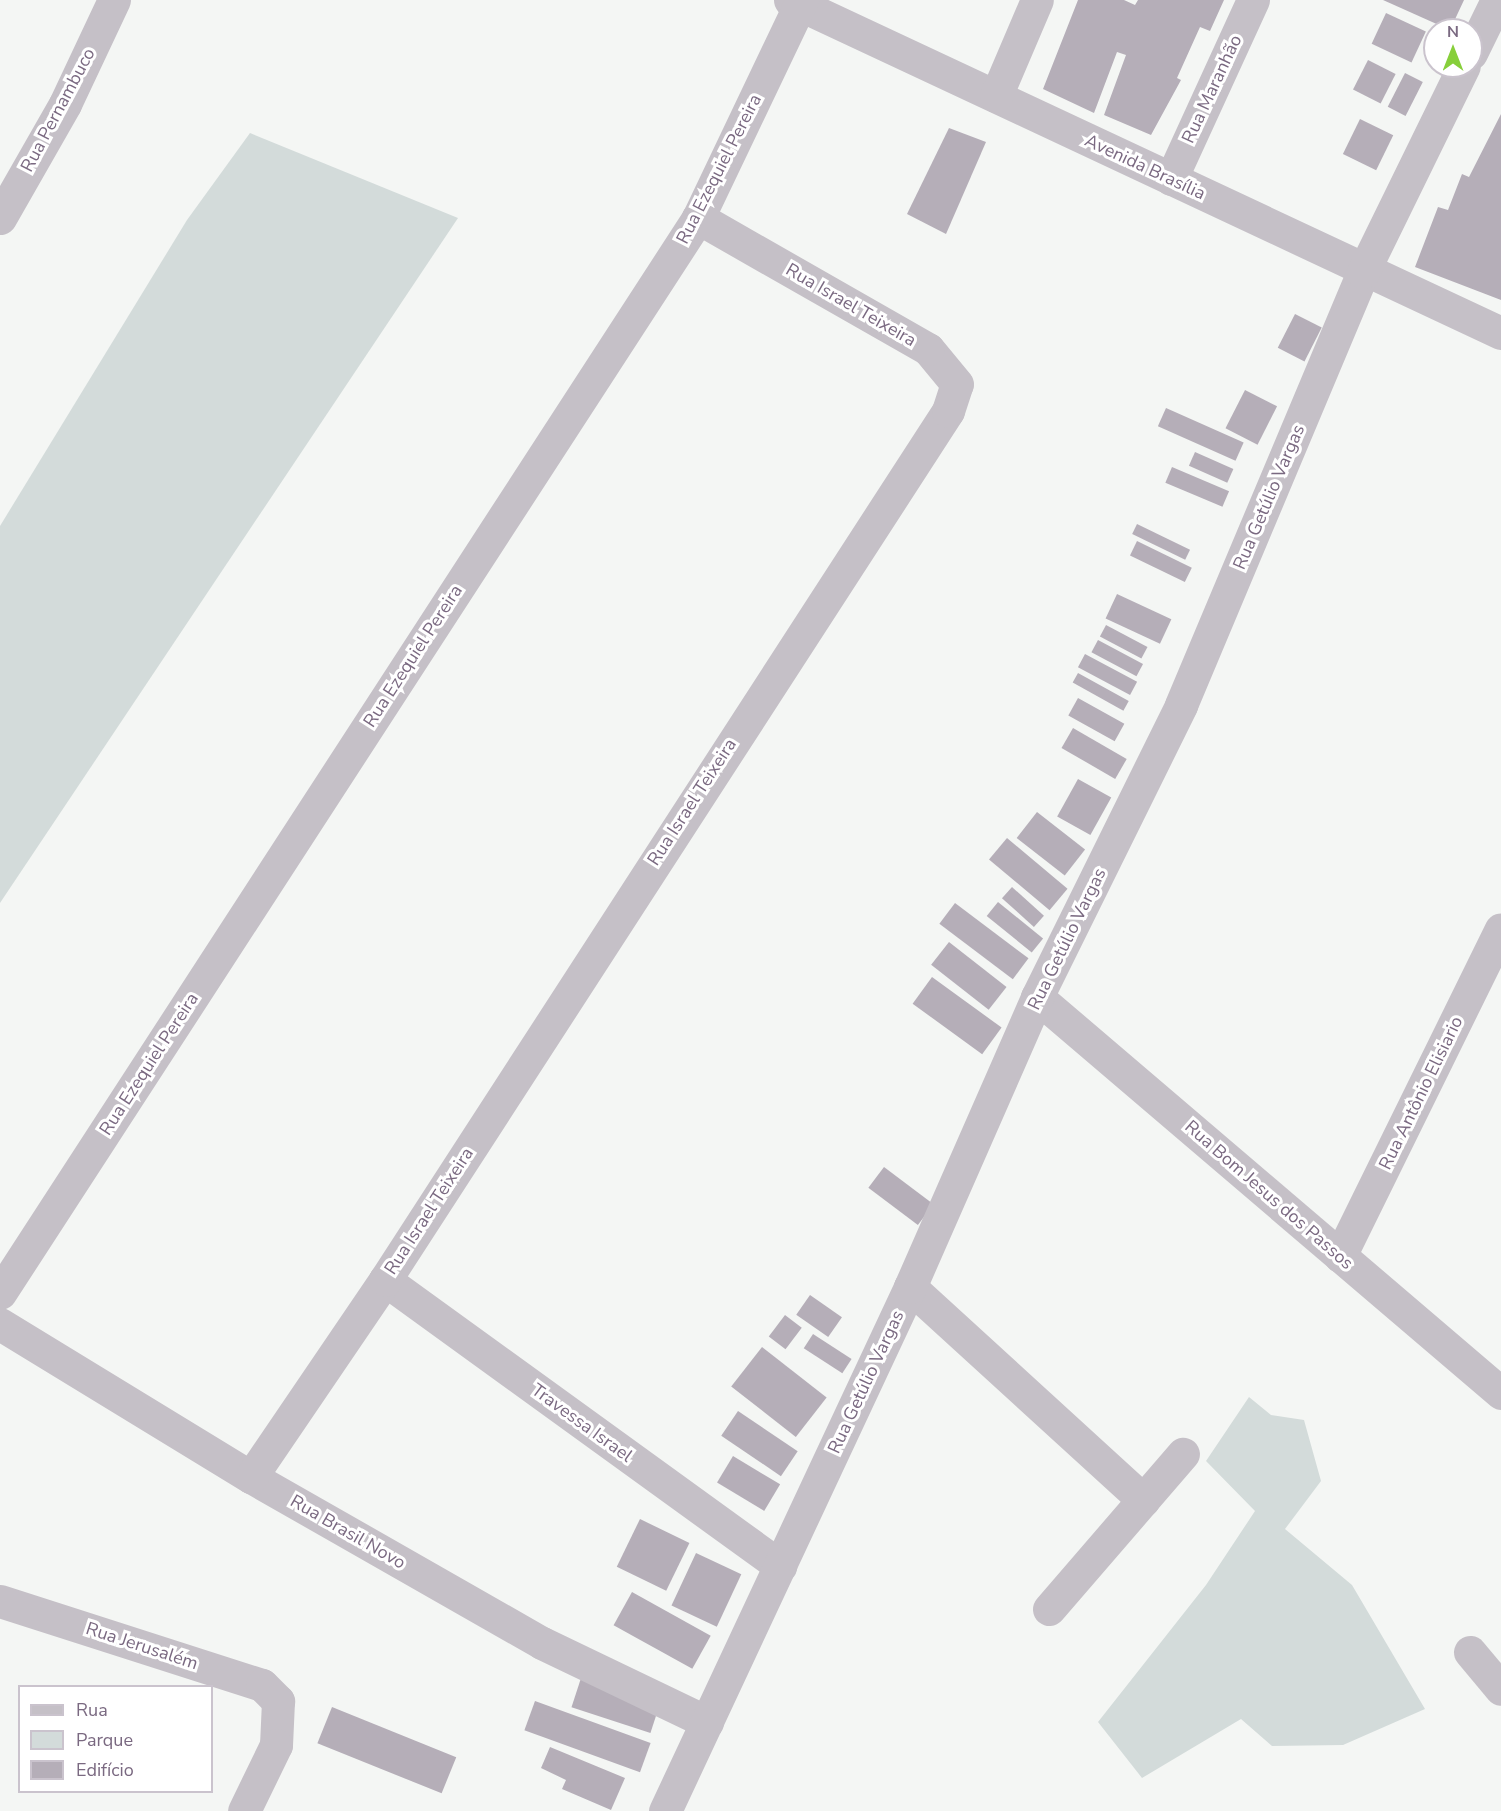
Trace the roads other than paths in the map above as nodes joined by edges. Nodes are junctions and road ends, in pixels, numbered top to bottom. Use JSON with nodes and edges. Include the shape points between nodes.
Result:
{"nodes":[{"id":1,"x":114,"y":0,"type":"edge"},
{"id":2,"x":1037,"y":0,"type":"edge"},
{"id":3,"x":1253,"y":0,"type":"edge"},
{"id":4,"x":1497,"y":0,"type":"edge"},
{"id":5,"x":797,"y":2,"type":"edge"},
{"id":6,"x":1483,"y":28,"type":"edge"},
{"id":7,"x":1458,"y":78,"type":"edge"},
{"id":8,"x":996,"y":96,"type":"junction"},
{"id":9,"x":1171,"y":179,"type":"junction"},
{"id":10,"x":0,"y":218,"type":"edge"},
{"id":11,"x":698,"y":218,"type":"junction"},
{"id":12,"x":1363,"y":272,"type":"junction"},
{"id":13,"x":1501,"y":333,"type":"edge"},
{"id":14,"x":1501,"y":929,"type":"edge"},
{"id":15,"x":1037,"y":997,"type":"junction"},
{"id":16,"x":1340,"y":1256,"type":"junction"},
{"id":17,"x":385,"y":1281,"type":"junction"},
{"id":18,"x":910,"y":1287,"type":"junction"},
{"id":19,"x":0,"y":1293,"type":"edge"},
{"id":20,"x":0,"y":1324,"type":"edge"},
{"id":21,"x":1501,"y":1393,"type":"edge"},
{"id":22,"x":1183,"y":1454,"type":"dead end"},
{"id":23,"x":251,"y":1477,"type":"junction"},
{"id":24,"x":1143,"y":1500,"type":"junction"},
{"id":25,"x":780,"y":1566,"type":"junction"},
{"id":26,"x":0,"y":1601,"type":"edge"},
{"id":27,"x":1049,"y":1609,"type":"dead end"},
{"id":28,"x":1470,"y":1652,"type":"dead end"},
{"id":29,"x":1501,"y":1689,"type":"edge"},
{"id":30,"x":707,"y":1722,"type":"junction"},
{"id":31,"x":244,"y":1811,"type":"edge"},
{"id":32,"x":665,"y":1811,"type":"edge"}],
"edges":[{"from":1,"to":10,"type":"street","name":"Rua Pernambuco","via":[[65,104]]},
{"from":2,"to":8,"type":"street"},
{"from":3,"to":9,"type":"street","name":"Rua Maranhão"},
{"from":4,"to":6,"type":"street"},
{"from":5,"to":8,"type":"street","name":"Avenida Brasília"},
{"from":5,"to":11,"type":"street","name":"Rua Ezequiel Pereira"},
{"from":7,"to":12,"type":"street","name":"Rua Getúlio Vargas"},
{"from":8,"to":9,"type":"street","name":"Avenida Brasília"},
{"from":9,"to":12,"type":"street","name":"Avenida Brasília"},
{"from":11,"to":17,"type":"street","name":"Rua Israel Teixeira","via":[[928,349],[957,384],[948,411]]},
{"from":11,"to":19,"type":"street","name":"Rua Ezequiel Pereira"},
{"from":12,"to":13,"type":"street","name":"Avenida Brasília"},
{"from":12,"to":15,"type":"street","name":"Rua Getúlio Vargas","via":[[1181,705]]},
{"from":14,"to":16,"type":"street","name":"Rua Antônio Elisiario"},
{"from":15,"to":16,"type":"street","name":"Rua Bom Jesus dos Passos"},
{"from":15,"to":18,"type":"street","name":"Rua Getúlio Vargas"},
{"from":16,"to":21,"type":"street","name":"Rua Bom Jesus dos Passos"},
{"from":17,"to":23,"type":"street","name":"Rua Israel Teixeira"},
{"from":17,"to":25,"type":"street","name":"Travessa Israel"},
{"from":18,"to":24,"type":"street"},
{"from":18,"to":25,"type":"street","name":"Rua Getúlio Vargas"},
{"from":20,"to":23,"type":"street","name":"Rua Brasil Novo"},
{"from":22,"to":24,"type":"street"},
{"from":23,"to":30,"type":"street","name":"Rua Brasil Novo","via":[[542,1643]]},
{"from":24,"to":27,"type":"street"},
{"from":25,"to":30,"type":"street","name":"Rua Getúlio Vargas"},
{"from":26,"to":31,"type":"street","name":"Rua Jerusalém","via":[[262,1685],[278,1701],[276,1745]]},
{"from":28,"to":29,"type":"street"},
{"from":30,"to":32,"type":"street","name":"Rua Getúlio Vargas"}]}
